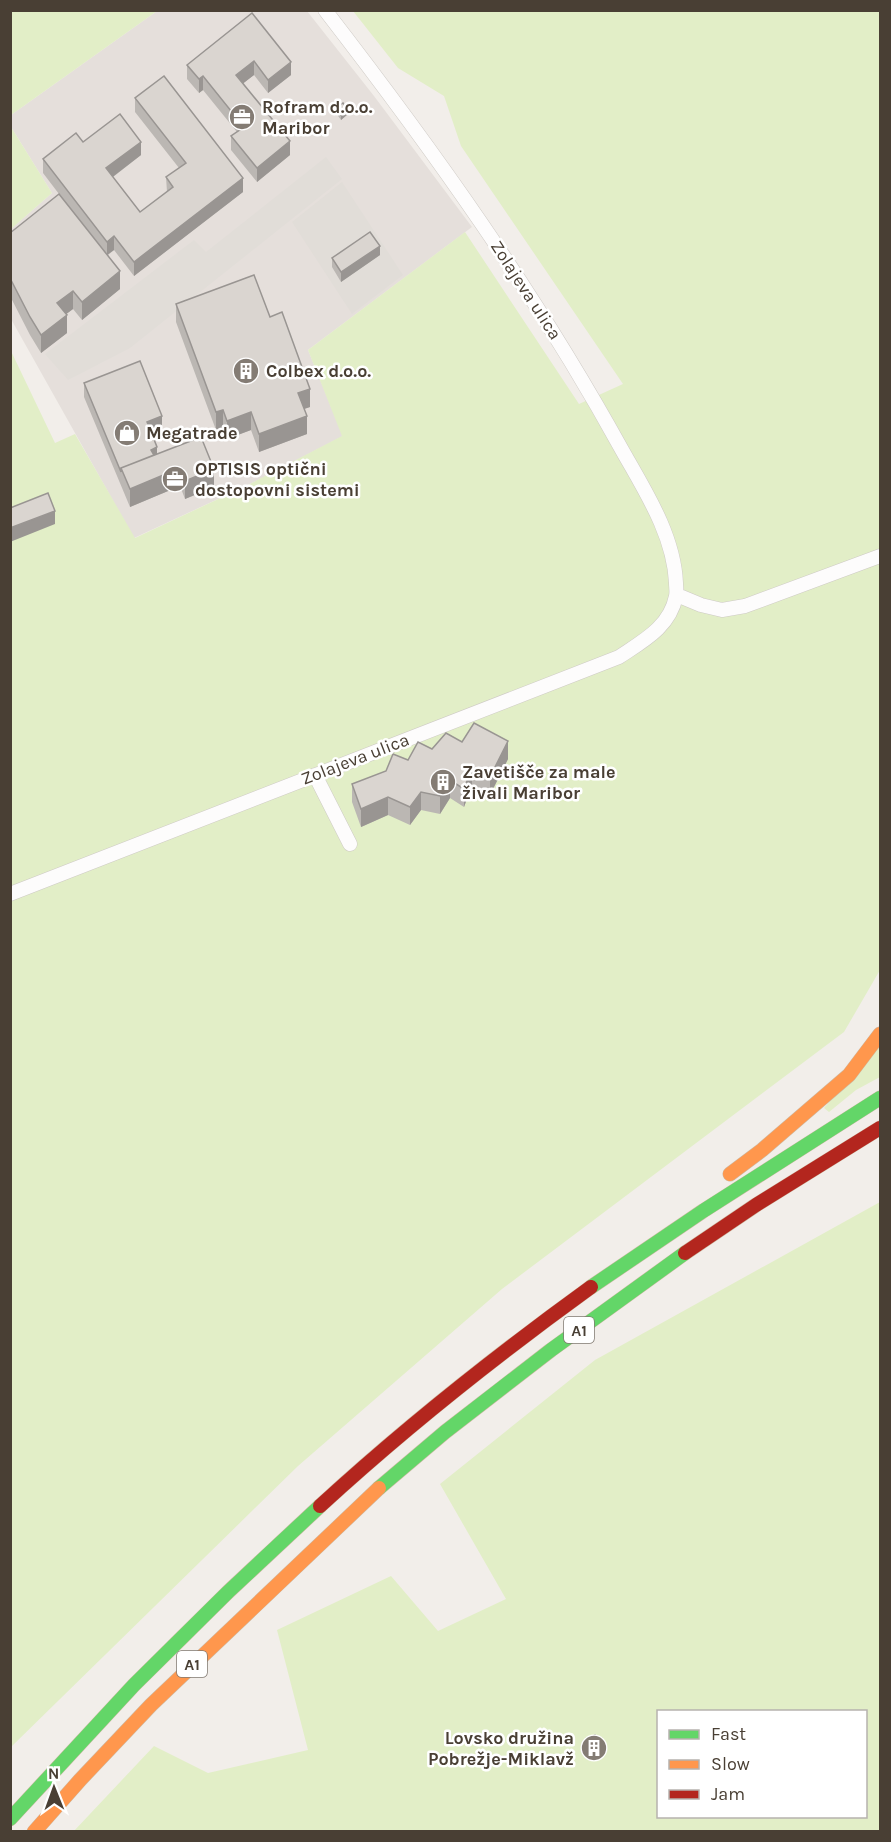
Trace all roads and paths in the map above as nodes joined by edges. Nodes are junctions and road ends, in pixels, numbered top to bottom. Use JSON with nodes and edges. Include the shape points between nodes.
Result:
{"nodes":[{"id":1,"x":325,"y":10,"type":"edge"},
{"id":2,"x":880,"y":556,"type":"edge"},
{"id":3,"x":677,"y":595,"type":"junction"},
{"id":4,"x":315,"y":775,"type":"junction"},
{"id":5,"x":350,"y":844,"type":"dead end"},
{"id":6,"x":10,"y":894,"type":"edge"},
{"id":7,"x":880,"y":1034,"type":"edge"},
{"id":8,"x":880,"y":1098,"type":"edge"},
{"id":9,"x":880,"y":1128,"type":"edge"},
{"id":10,"x":870,"y":1150,"type":"dead end"},
{"id":11,"x":810,"y":1170,"type":"junction"},
{"id":12,"x":717,"y":1184,"type":"dead end"},
{"id":13,"x":680,"y":1210,"type":"dead end"},
{"id":14,"x":666,"y":1235,"type":"junction"},
{"id":15,"x":10,"y":1819,"type":"edge"},
{"id":16,"x":34,"y":1832,"type":"edge"}],
"edges":[{"from":1,"to":3,"type":"street","name":"Zolajeva ulica","via":[[481,221],[587,386],[651,502],[670,546]]},
{"from":2,"to":3,"type":"street","via":[[746,606],[722,610]]},
{"from":3,"to":4,"type":"street","name":"Zolajeva ulica","via":[[656,633],[619,657]]},
{"from":4,"to":5,"type":"street"},
{"from":4,"to":6,"type":"street","name":"Zolajeva ulica"},
{"from":7,"to":12,"type":"highway","via":[[849,1075]]},
{"from":8,"to":14,"type":"highway","number":"A1"},
{"from":9,"to":11,"type":"highway","number":"A1"},
{"from":10,"to":11,"type":"highway","via":[[838,1167]]},
{"from":11,"to":16,"type":"highway","number":"A1","via":[[688,1251],[445,1432],[360,1505],[224,1634],[135,1721]]},
{"from":13,"to":14,"type":"highway"},
{"from":14,"to":15,"type":"highway","number":"A1","via":[[530,1331],[300,1523],[133,1685]]}]}
